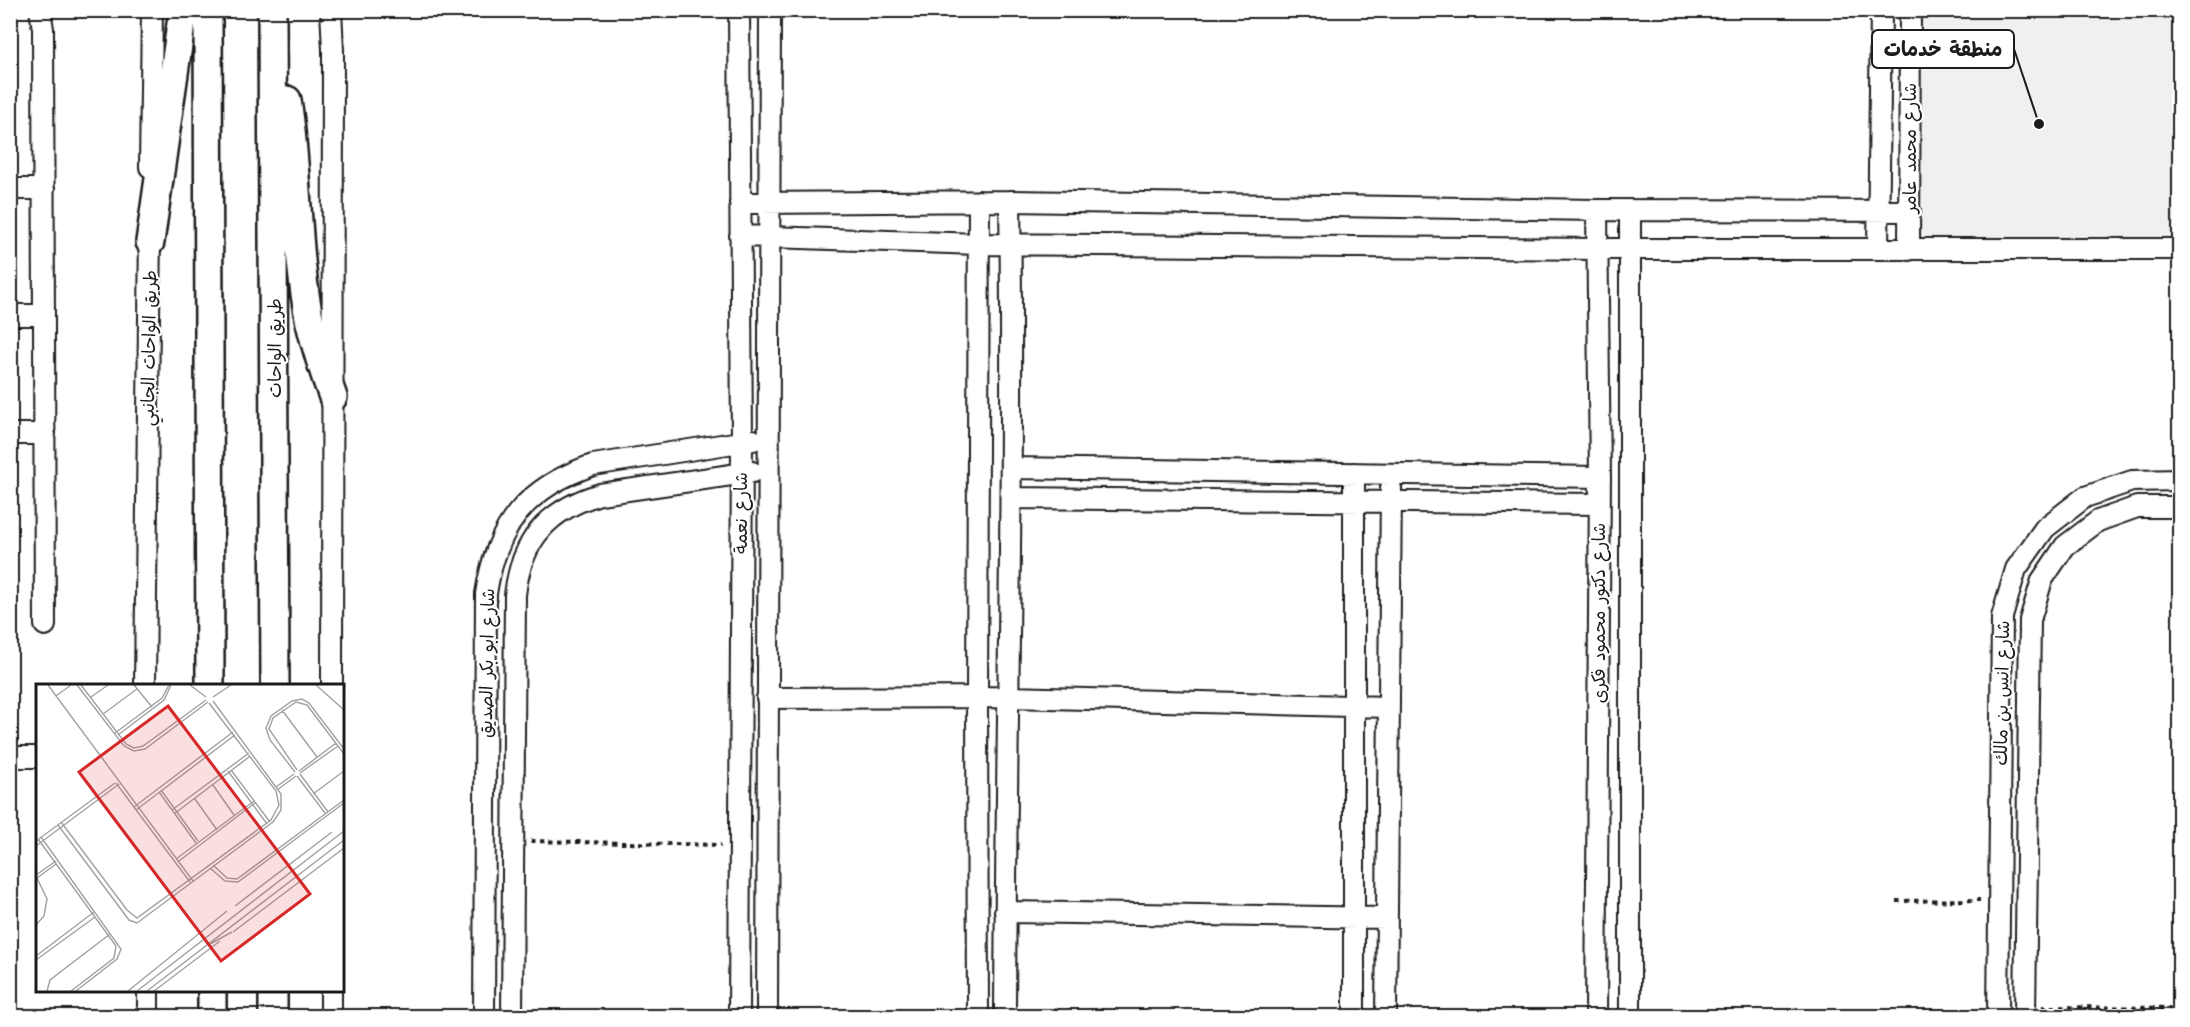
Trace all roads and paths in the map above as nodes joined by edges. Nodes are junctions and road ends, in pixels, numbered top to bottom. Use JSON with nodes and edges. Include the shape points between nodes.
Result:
{"nodes":[{"id":1,"x":40,"y":10,"type":"edge"},
{"id":2,"x":152,"y":10,"type":"edge"},
{"id":3,"x":183,"y":10,"type":"edge"},
{"id":4,"x":208,"y":10,"type":"edge"},
{"id":5,"x":272,"y":10,"type":"edge"},
{"id":6,"x":331,"y":10,"type":"edge"},
{"id":7,"x":739,"y":10,"type":"edge"},
{"id":8,"x":770,"y":10,"type":"edge"},
{"id":9,"x":1881,"y":10,"type":"edge"},
{"id":10,"x":1910,"y":10,"type":"edge"},
{"id":11,"x":273,"y":45,"type":"junction"},
{"id":12,"x":10,"y":189,"type":"edge"},
{"id":13,"x":44,"y":189,"type":"junction"},
{"id":14,"x":979,"y":201,"type":"junction"},
{"id":15,"x":1010,"y":201,"type":"junction"},
{"id":16,"x":740,"y":203,"type":"junction"},
{"id":17,"x":768,"y":204,"type":"junction"},
{"id":18,"x":1597,"y":210,"type":"junction"},
{"id":19,"x":1630,"y":210,"type":"junction"},
{"id":20,"x":1910,"y":211,"type":"junction"},
{"id":21,"x":1880,"y":212,"type":"junction"},
{"id":22,"x":740,"y":236,"type":"junction"},
{"id":23,"x":768,"y":238,"type":"junction"},
{"id":24,"x":150,"y":242,"type":"junction"},
{"id":25,"x":979,"y":244,"type":"junction"},
{"id":26,"x":1010,"y":244,"type":"junction"},
{"id":27,"x":1597,"y":249,"type":"junction"},
{"id":28,"x":1629,"y":249,"type":"junction"},
{"id":29,"x":1878,"y":249,"type":"junction"},
{"id":30,"x":2180,"y":249,"type":"edge"},
{"id":31,"x":1909,"y":250,"type":"junction"},
{"id":32,"x":10,"y":315,"type":"edge"},
{"id":33,"x":44,"y":315,"type":"junction"},
{"id":34,"x":333,"y":397,"type":"junction"},
{"id":35,"x":10,"y":434,"type":"edge"},
{"id":36,"x":45,"y":434,"type":"junction"},
{"id":37,"x":767,"y":437,"type":"junction"},
{"id":38,"x":741,"y":441,"type":"junction"},
{"id":39,"x":1012,"y":468,"type":"junction"},
{"id":40,"x":768,"y":470,"type":"junction"},
{"id":41,"x":1354,"y":473,"type":"junction"},
{"id":42,"x":1391,"y":473,"type":"junction"},
{"id":43,"x":741,"y":474,"type":"junction"},
{"id":44,"x":1600,"y":477,"type":"junction"},
{"id":45,"x":2180,"y":480,"type":"edge"},
{"id":46,"x":1012,"y":498,"type":"junction"},
{"id":47,"x":1354,"y":501,"type":"junction"},
{"id":48,"x":1390,"y":502,"type":"junction"},
{"id":49,"x":1599,"y":504,"type":"junction"},
{"id":50,"x":2180,"y":507,"type":"edge"},
{"id":51,"x":45,"y":625,"type":"dead end"},
{"id":52,"x":145,"y":684,"type":"edge"},
{"id":53,"x":210,"y":684,"type":"edge"},
{"id":54,"x":275,"y":684,"type":"edge"},
{"id":55,"x":332,"y":684,"type":"edge"},
{"id":56,"x":767,"y":698,"type":"junction"},
{"id":57,"x":977,"y":698,"type":"junction"},
{"id":58,"x":1007,"y":698,"type":"junction"},
{"id":59,"x":1354,"y":707,"type":"junction"},
{"id":60,"x":1389,"y":707,"type":"junction"},
{"id":61,"x":1631,"y":753,"type":"junction"},
{"id":62,"x":1598,"y":756,"type":"junction"},
{"id":63,"x":10,"y":757,"type":"edge"},
{"id":64,"x":36,"y":757,"type":"edge"},
{"id":65,"x":513,"y":840,"type":"junction"},
{"id":66,"x":740,"y":846,"type":"junction"},
{"id":67,"x":1999,"y":899,"type":"junction"},
{"id":68,"x":2026,"y":899,"type":"junction"},
{"id":69,"x":1896,"y":901,"type":"dead end"},
{"id":70,"x":1005,"y":912,"type":"junction"},
{"id":71,"x":1355,"y":918,"type":"junction"},
{"id":72,"x":1387,"y":918,"type":"junction"},
{"id":73,"x":148,"y":991,"type":"edge"},
{"id":74,"x":212,"y":991,"type":"edge"},
{"id":75,"x":273,"y":991,"type":"edge"},
{"id":76,"x":331,"y":991,"type":"edge"},
{"id":77,"x":2180,"y":1008,"type":"edge"},
{"id":78,"x":2025,"y":1012,"type":"edge"},
{"id":79,"x":1386,"y":1016,"type":"edge"},
{"id":80,"x":148,"y":1017,"type":"edge"},
{"id":81,"x":212,"y":1017,"type":"edge"},
{"id":82,"x":273,"y":1017,"type":"edge"},
{"id":83,"x":331,"y":1017,"type":"edge"},
{"id":84,"x":484,"y":1017,"type":"edge"},
{"id":85,"x":512,"y":1017,"type":"edge"},
{"id":86,"x":739,"y":1017,"type":"edge"},
{"id":87,"x":767,"y":1017,"type":"edge"},
{"id":88,"x":978,"y":1017,"type":"edge"},
{"id":89,"x":1005,"y":1017,"type":"edge"},
{"id":90,"x":1354,"y":1017,"type":"edge"},
{"id":91,"x":1496,"y":1017,"type":"edge"},
{"id":92,"x":1596,"y":1017,"type":"edge"},
{"id":93,"x":1630,"y":1017,"type":"edge"},
{"id":94,"x":1998,"y":1017,"type":"edge"}],
"edges":[{"from":1,"to":13,"type":"street"},
{"from":2,"to":24,"type":"street","name":"طريق الواحات الجانبي"},
{"from":3,"to":24,"type":"highway"},
{"from":4,"to":53,"type":"highway"},
{"from":5,"to":11,"type":"highway","name":"طريق الواحات"},
{"from":6,"to":34,"type":"street"},
{"from":7,"to":16,"type":"street","name":"شارع نعمة"},
{"from":8,"to":17,"type":"street","name":"شارع نعمة"},
{"from":9,"to":21,"type":"street","name":"شارع محمد عامر"},
{"from":10,"to":20,"type":"street","name":"شارع محمد عامر"},
{"from":11,"to":34,"type":"highway","via":[[290,123],[309,312]]},
{"from":11,"to":54,"type":"highway","name":"طريق الواحات"},
{"from":12,"to":13,"type":"street"},
{"from":13,"to":33,"type":"street"},
{"from":14,"to":15,"type":"street"},
{"from":14,"to":17,"type":"street"},
{"from":14,"to":25,"type":"street"},
{"from":15,"to":18,"type":"street"},
{"from":15,"to":26,"type":"street"},
{"from":16,"to":17,"type":"street"},
{"from":16,"to":22,"type":"street","name":"شارع نعمة"},
{"from":17,"to":23,"type":"street","name":"شارع نعمة"},
{"from":18,"to":19,"type":"street"},
{"from":18,"to":27,"type":"street","name":"شارع دكتور محمود فكرى"},
{"from":19,"to":21,"type":"street"},
{"from":19,"to":28,"type":"street","name":"شارع دكتور محمود فكرى"},
{"from":20,"to":21,"type":"street"},
{"from":20,"to":31,"type":"street","name":"شارع محمد عامر"},
{"from":21,"to":29,"type":"street","name":"شارع محمد عامر"},
{"from":22,"to":23,"type":"street"},
{"from":22,"to":38,"type":"street","name":"شارع نعمة"},
{"from":23,"to":25,"type":"street"},
{"from":23,"to":37,"type":"street","name":"شارع نعمة"},
{"from":24,"to":52,"type":"street","name":"طريق الواحات الجانبي"},
{"from":25,"to":26,"type":"street"},
{"from":25,"to":57,"type":"street"},
{"from":26,"to":27,"type":"street"},
{"from":26,"to":39,"type":"street"},
{"from":27,"to":28,"type":"street"},
{"from":27,"to":44,"type":"street","name":"شارع دكتور محمود فكرى"},
{"from":28,"to":29,"type":"street"},
{"from":28,"to":61,"type":"street","name":"شارع دكتور محمود فكرى"},
{"from":29,"to":31,"type":"street"},
{"from":30,"to":31,"type":"street"},
{"from":32,"to":33,"type":"street"},
{"from":33,"to":36,"type":"street"},
{"from":34,"to":55,"type":"street"},
{"from":35,"to":36,"type":"street"},
{"from":36,"to":51,"type":"street"},
{"from":37,"to":38,"type":"street","name":"شارع ابو بكر الصديق"},
{"from":37,"to":40,"type":"street","name":"شارع نعمة"},
{"from":38,"to":43,"type":"street","name":"شارع نعمة"},
{"from":38,"to":84,"type":"street","name":"شارع ابو بكر الصديق","via":[[593,465],[569,473],[527,502],[498,544],[486,594]]},
{"from":39,"to":41,"type":"street"},
{"from":39,"to":46,"type":"street"},
{"from":40,"to":43,"type":"street","name":"شارع ابو بكر الصديق"},
{"from":40,"to":56,"type":"street","name":"شارع نعمة"},
{"from":41,"to":42,"type":"street"},
{"from":41,"to":47,"type":"street"},
{"from":42,"to":44,"type":"street"},
{"from":42,"to":48,"type":"street"},
{"from":43,"to":65,"type":"street","name":"شارع ابو بكر الصديق","via":[[580,500],[547,522],[533,538],[520,565],[515,595]]},
{"from":43,"to":66,"type":"street","name":"شارع نعمة"},
{"from":44,"to":49,"type":"street","name":"شارع دكتور محمود فكرى"},
{"from":45,"to":67,"type":"street","name":"شارع انس بن مالك","via":[[2132,481],[2085,497],[2045,528],[2016,569],[2002,617]]},
{"from":46,"to":47,"type":"street"},
{"from":46,"to":58,"type":"street"},
{"from":47,"to":48,"type":"street"},
{"from":47,"to":59,"type":"street"},
{"from":48,"to":49,"type":"street"},
{"from":48,"to":60,"type":"street"},
{"from":49,"to":62,"type":"street","name":"شارع دكتور محمود فكرى"},
{"from":50,"to":68,"type":"street","name":"شارع انس بن مالك","via":[[2137,507],[2098,521],[2065,546],[2042,580],[2030,620]]},
{"from":56,"to":57,"type":"street"},
{"from":56,"to":87,"type":"street","name":"شارع نعمة"},
{"from":57,"to":58,"type":"street"},
{"from":57,"to":88,"type":"street"},
{"from":58,"to":59,"type":"street"},
{"from":58,"to":70,"type":"street"},
{"from":59,"to":60,"type":"street"},
{"from":59,"to":71,"type":"street"},
{"from":60,"to":72,"type":"street"},
{"from":61,"to":62,"type":"street"},
{"from":61,"to":93,"type":"street","name":"شارع دكتور محمود فكرى"},
{"from":62,"to":92,"type":"street","name":"شارع دكتور محمود فكرى"},
{"from":63,"to":64,"type":"street"},
{"from":65,"to":66,"type":"path"},
{"from":65,"to":85,"type":"street","name":"شارع ابو بكر الصديق"},
{"from":66,"to":86,"type":"street","name":"شارع نعمة"},
{"from":67,"to":68,"type":"street"},
{"from":67,"to":69,"type":"path"},
{"from":67,"to":94,"type":"street","name":"شارع انس بن مالك"},
{"from":68,"to":78,"type":"street","name":"شارع انس بن مالك"},
{"from":70,"to":71,"type":"street"},
{"from":70,"to":89,"type":"street"},
{"from":71,"to":72,"type":"street"},
{"from":71,"to":90,"type":"street"},
{"from":72,"to":79,"type":"street"},
{"from":73,"to":80,"type":"street"},
{"from":74,"to":81,"type":"highway"},
{"from":75,"to":82,"type":"highway"},
{"from":76,"to":83,"type":"street"},
{"from":77,"to":78,"type":"path"},
{"from":79,"to":91,"type":"path"}]}
